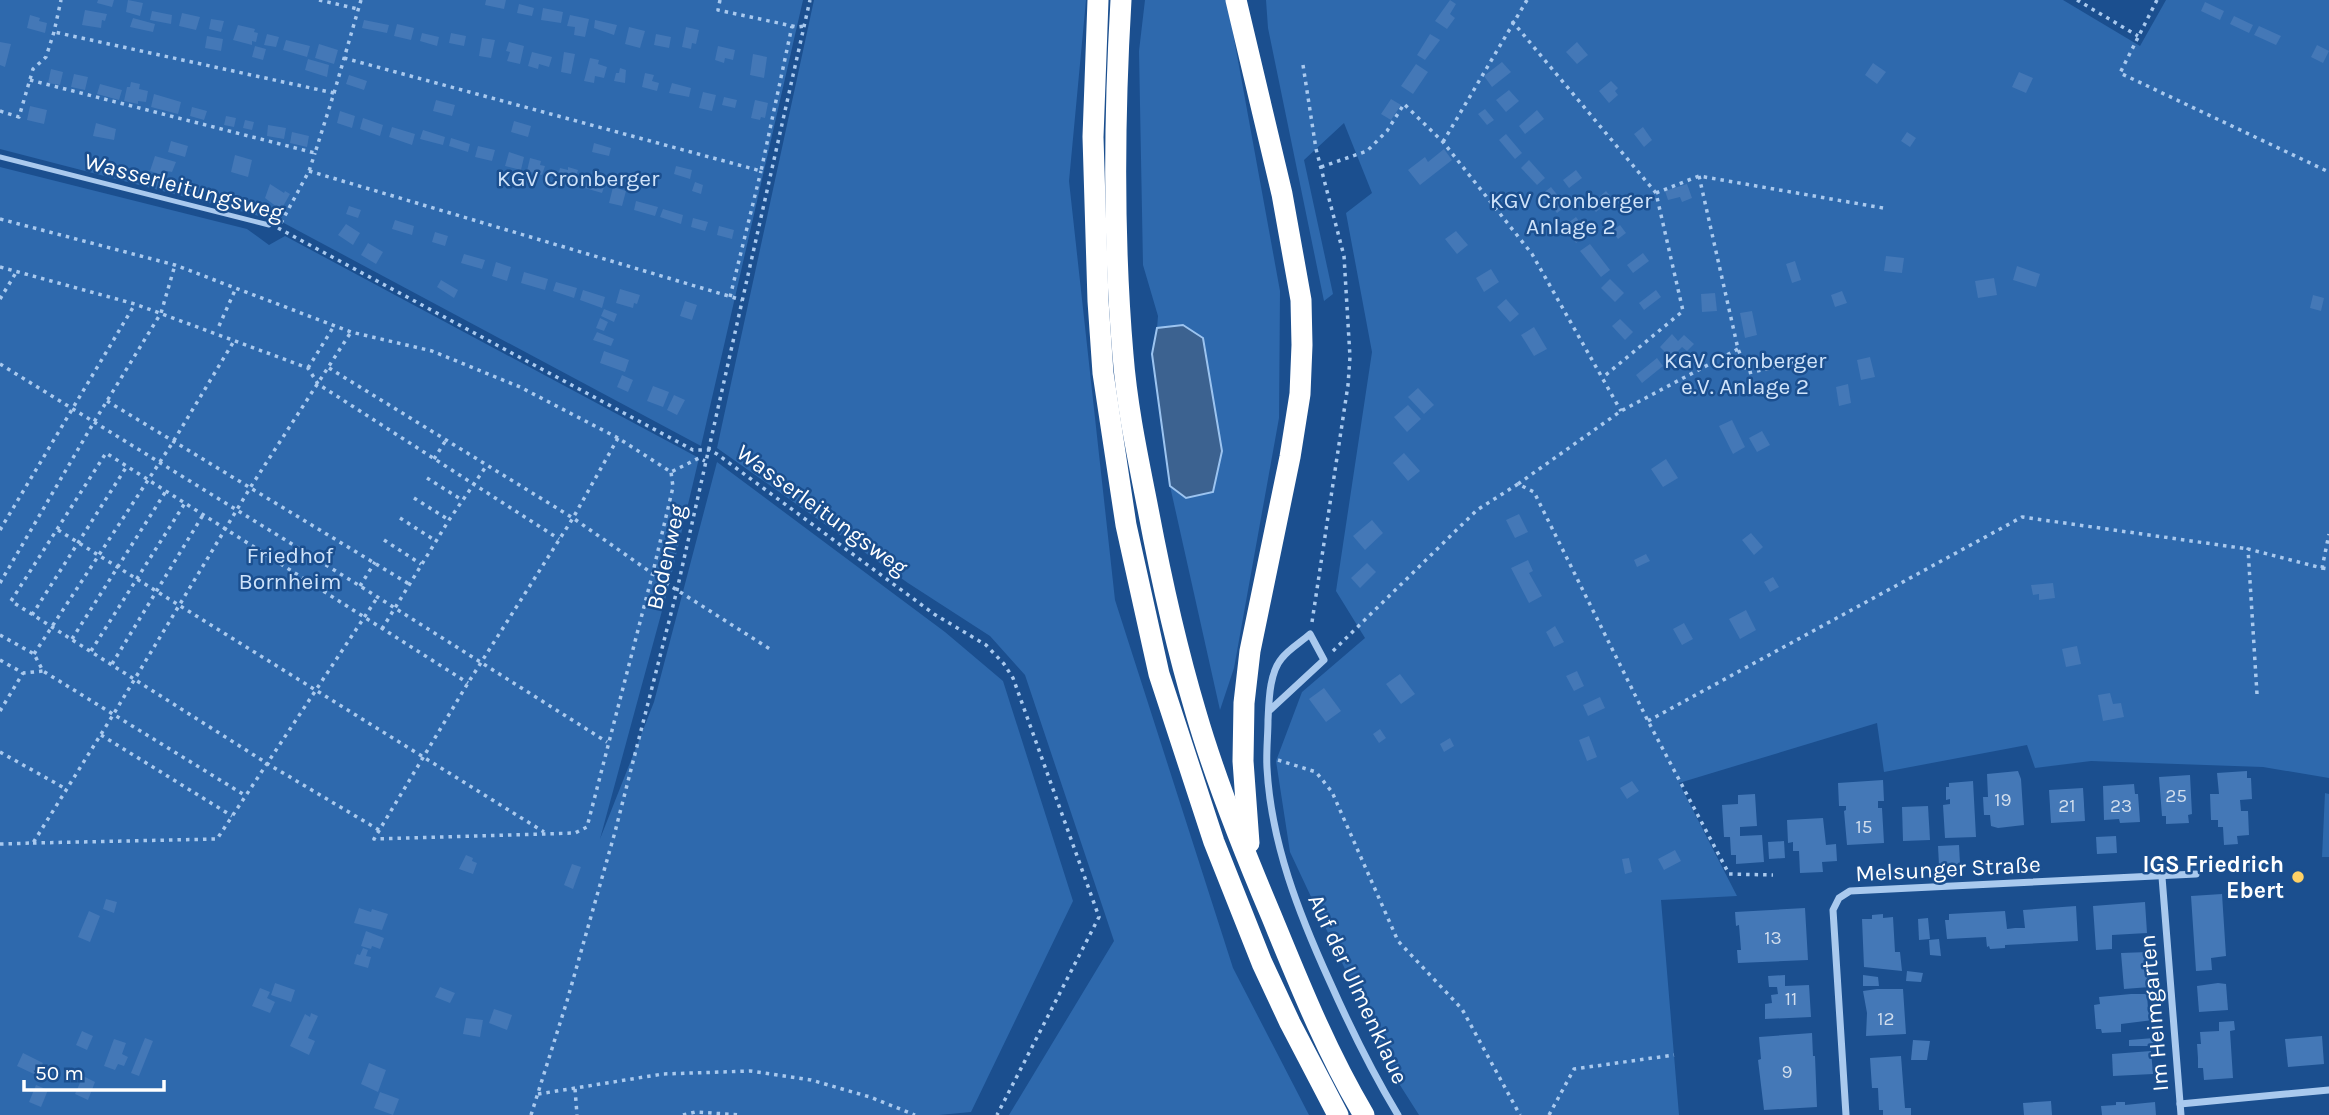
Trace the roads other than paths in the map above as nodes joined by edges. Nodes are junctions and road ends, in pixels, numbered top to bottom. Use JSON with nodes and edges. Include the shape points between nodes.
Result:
{"nodes":[{"id":1,"x":1098,"y":0,"type":"edge"},
{"id":2,"x":1121,"y":0,"type":"edge"},
{"id":3,"x":1236,"y":0,"type":"edge"},
{"id":4,"x":0,"y":157,"type":"edge"},
{"id":5,"x":269,"y":225,"type":"road end"},
{"id":6,"x":1269,"y":711,"type":"junction"},
{"id":7,"x":1250,"y":866,"type":"junction"},
{"id":8,"x":2196,"y":874,"type":"dead end"},
{"id":9,"x":2162,"y":877,"type":"junction"},
{"id":10,"x":2329,"y":1090,"type":"edge"},
{"id":11,"x":2180,"y":1104,"type":"junction"},
{"id":12,"x":1338,"y":1115,"type":"edge"},
{"id":13,"x":1364,"y":1115,"type":"edge"},
{"id":14,"x":1398,"y":1115,"type":"edge"},
{"id":15,"x":1846,"y":1115,"type":"edge"},
{"id":16,"x":2181,"y":1115,"type":"edge"}],
"edges":[{"from":1,"to":12,"type":"highway","via":[[1093,137],[1098,301],[1103,373],[1126,525],[1159,674],[1214,842],[1262,964]]},
{"from":2,"to":7,"type":"highway","via":[[1116,232],[1123,357],[1135,446],[1182,665],[1215,774]]},
{"from":3,"to":7,"type":"highway","via":[[1282,194],[1301,300],[1302,345],[1290,457],[1250,651],[1244,703]]},
{"from":4,"to":5,"type":"lane","name":"Wasserleitungsweg"},
{"from":6,"to":6,"type":"street","name":"Auf der Ulmenklaue","via":[[1274,673],[1281,659],[1310,634],[1324,660]]},
{"from":6,"to":14,"type":"street","name":"Auf der Ulmenklaue","via":[[1267,756],[1273,812],[1293,894],[1349,1025]]},
{"from":7,"to":13,"type":"highway","via":[[1317,1026]]},
{"from":8,"to":9,"type":"street","name":"Melsunger Straße"},
{"from":9,"to":11,"type":"street","name":"Im Heimgarten"},
{"from":9,"to":15,"type":"street","name":"Melsunger Straße","via":[[1850,891],[1839,898],[1833,910]]},
{"from":10,"to":11,"type":"street","name":"Im Heimgarten"},
{"from":11,"to":16,"type":"street","name":"Im Heimgarten"}]}
